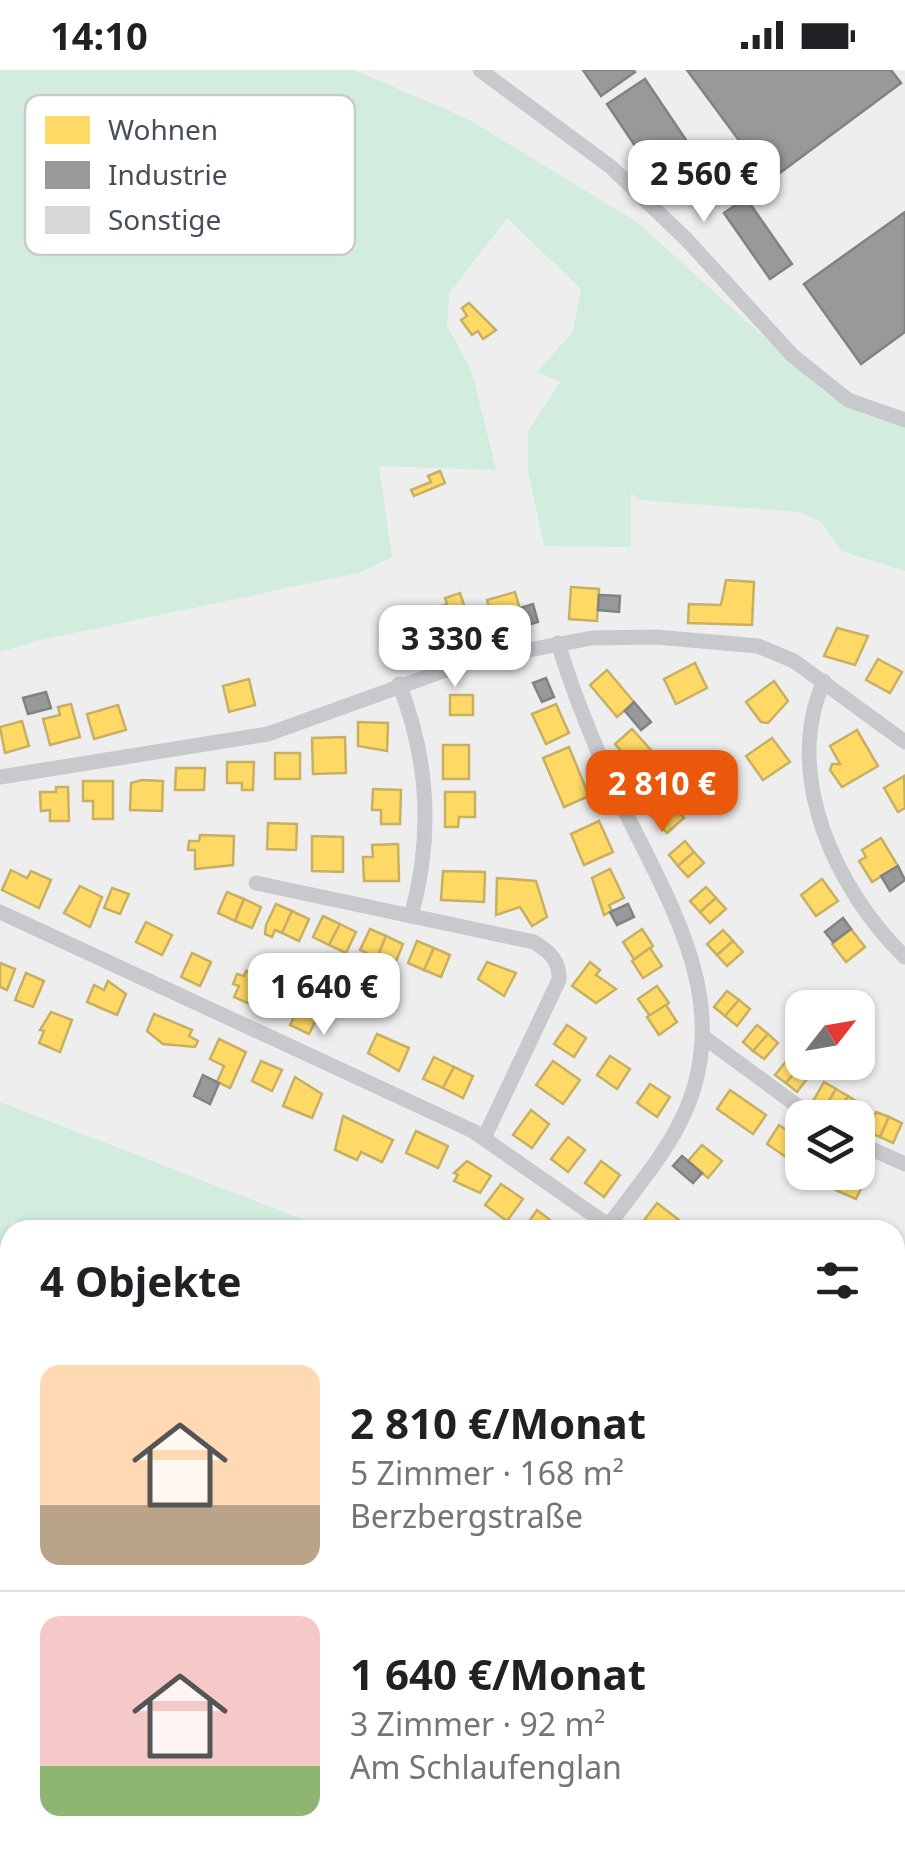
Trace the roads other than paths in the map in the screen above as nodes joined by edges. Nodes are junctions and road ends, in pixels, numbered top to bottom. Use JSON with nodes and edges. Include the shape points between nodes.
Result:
{"nodes":[{"id":1,"x":480,"y":70,"type":"edge"},
{"id":2,"x":905,"y":420,"type":"edge"},
{"id":3,"x":558,"y":643,"type":"junction"},
{"id":4,"x":824,"y":681,"type":"junction"},
{"id":5,"x":398,"y":684,"type":"junction"},
{"id":6,"x":905,"y":742,"type":"edge"},
{"id":7,"x":0,"y":777,"type":"edge"},
{"id":8,"x":256,"y":883,"type":"dead end"},
{"id":9,"x":0,"y":912,"type":"edge"},
{"id":10,"x":411,"y":916,"type":"junction"},
{"id":11,"x":905,"y":957,"type":"edge"},
{"id":12,"x":706,"y":1038,"type":"junction"},
{"id":13,"x":790,"y":1100,"type":"edge"},
{"id":14,"x":484,"y":1138,"type":"junction"},
{"id":15,"x":875,"y":1151,"type":"edge"},
{"id":16,"x":905,"y":1164,"type":"edge"},
{"id":17,"x":601,"y":1220,"type":"edge"},
{"id":18,"x":617,"y":1220,"type":"edge"}],
"edges":[{"from":1,"to":2,"type":"street","via":[[612,167],[792,355],[848,400]]},
{"from":3,"to":4,"type":"street","via":[[656,637],[736,642],[794,661]]},
{"from":3,"to":5,"type":"street"},
{"from":3,"to":12,"type":"street","via":[[602,762],[690,948]]},
{"from":4,"to":6,"type":"street"},
{"from":4,"to":11,"type":"street","via":[[809,739],[818,815],[859,900]]},
{"from":5,"to":7,"type":"street","via":[[268,734]]},
{"from":5,"to":10,"type":"street","via":[[426,790]]},
{"from":8,"to":10,"type":"street"},
{"from":9,"to":14,"type":"street"},
{"from":10,"to":14,"type":"street","via":[[534,942],[560,969]]},
{"from":12,"to":13,"type":"street"},
{"from":12,"to":18,"type":"street","via":[[674,1135]]},
{"from":14,"to":17,"type":"street"},
{"from":15,"to":16,"type":"street"}]}
